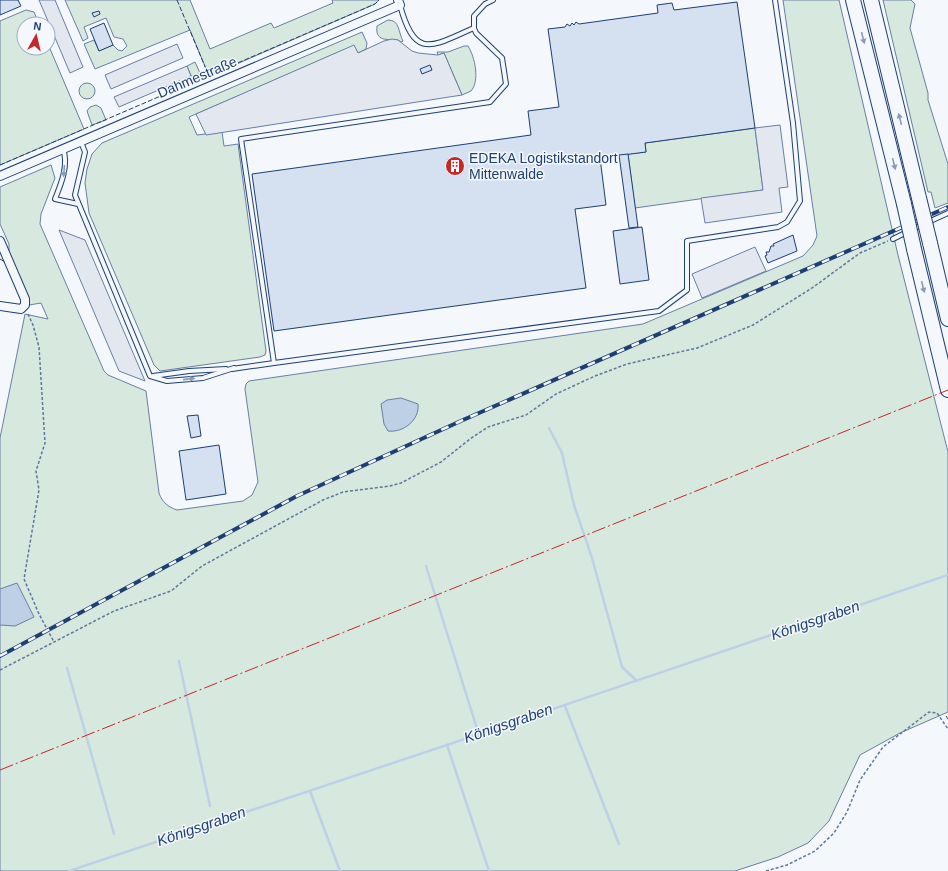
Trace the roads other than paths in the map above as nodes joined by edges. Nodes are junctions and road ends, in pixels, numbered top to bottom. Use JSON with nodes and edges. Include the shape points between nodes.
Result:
{"nodes":[{"id":1,"x":493,"y":0,"type":"edge"},
{"id":2,"x":776,"y":0,"type":"edge"},
{"id":3,"x":853,"y":0,"type":"edge"},
{"id":4,"x":871,"y":0,"type":"edge"},
{"id":5,"x":399,"y":3,"type":"edge"},
{"id":6,"x":474,"y":28,"type":"junction"},
{"id":7,"x":81,"y":141,"type":"junction"},
{"id":8,"x":63,"y":149,"type":"junction"},
{"id":9,"x":0,"y":176,"type":"edge"},
{"id":10,"x":78,"y":204,"type":"junction"},
{"id":11,"x":948,"y":213,"type":"edge"},
{"id":12,"x":892,"y":239,"type":"road end"},
{"id":13,"x":0,"y":240,"type":"edge"},
{"id":14,"x":0,"y":306,"type":"edge"},
{"id":15,"x":948,"y":319,"type":"edge"},
{"id":16,"x":274,"y":363,"type":"junction"},
{"id":17,"x":234,"y":368,"type":"junction"},
{"id":18,"x":150,"y":376,"type":"junction"},
{"id":19,"x":948,"y":390,"type":"edge"}],
"edges":[{"from":1,"to":6,"type":"lane","via":[[485,4],[474,16]]},
{"from":2,"to":16,"type":"lane","via":[[793,123],[800,201],[787,222],[778,227],[687,241],[687,290],[659,310]]},
{"from":3,"to":19,"type":"highway","one_way":true,"bridge":true},
{"from":15,"to":4,"type":"highway","one_way":true,"bridge":true},
{"from":5,"to":6,"type":"lane","via":[[404,22],[412,36],[425,46]]},
{"from":5,"to":7,"type":"street","name":"Dahmestraße"},
{"from":6,"to":16,"type":"lane","via":[[502,58],[506,84],[490,102],[241,139]]},
{"from":7,"to":8,"type":"street","name":"Dahmestraße"},
{"from":7,"to":10,"type":"lane","via":[[84,152],[75,195]]},
{"from":8,"to":9,"type":"street","name":"Dahmestraße"},
{"from":8,"to":10,"type":"lane","one_way":true,"via":[[63,179],[55,199]]},
{"from":10,"to":18,"type":"lane"},
{"from":11,"to":12,"type":"lane"},
{"from":13,"to":14,"type":"street","via":[[25,299],[23,308]]},
{"from":16,"to":17,"type":"lane"},
{"from":17,"to":18,"type":"lane","via":[[189,370]]},
{"from":18,"to":17,"type":"lane","one_way":true,"via":[[167,382],[203,378]]}]}
